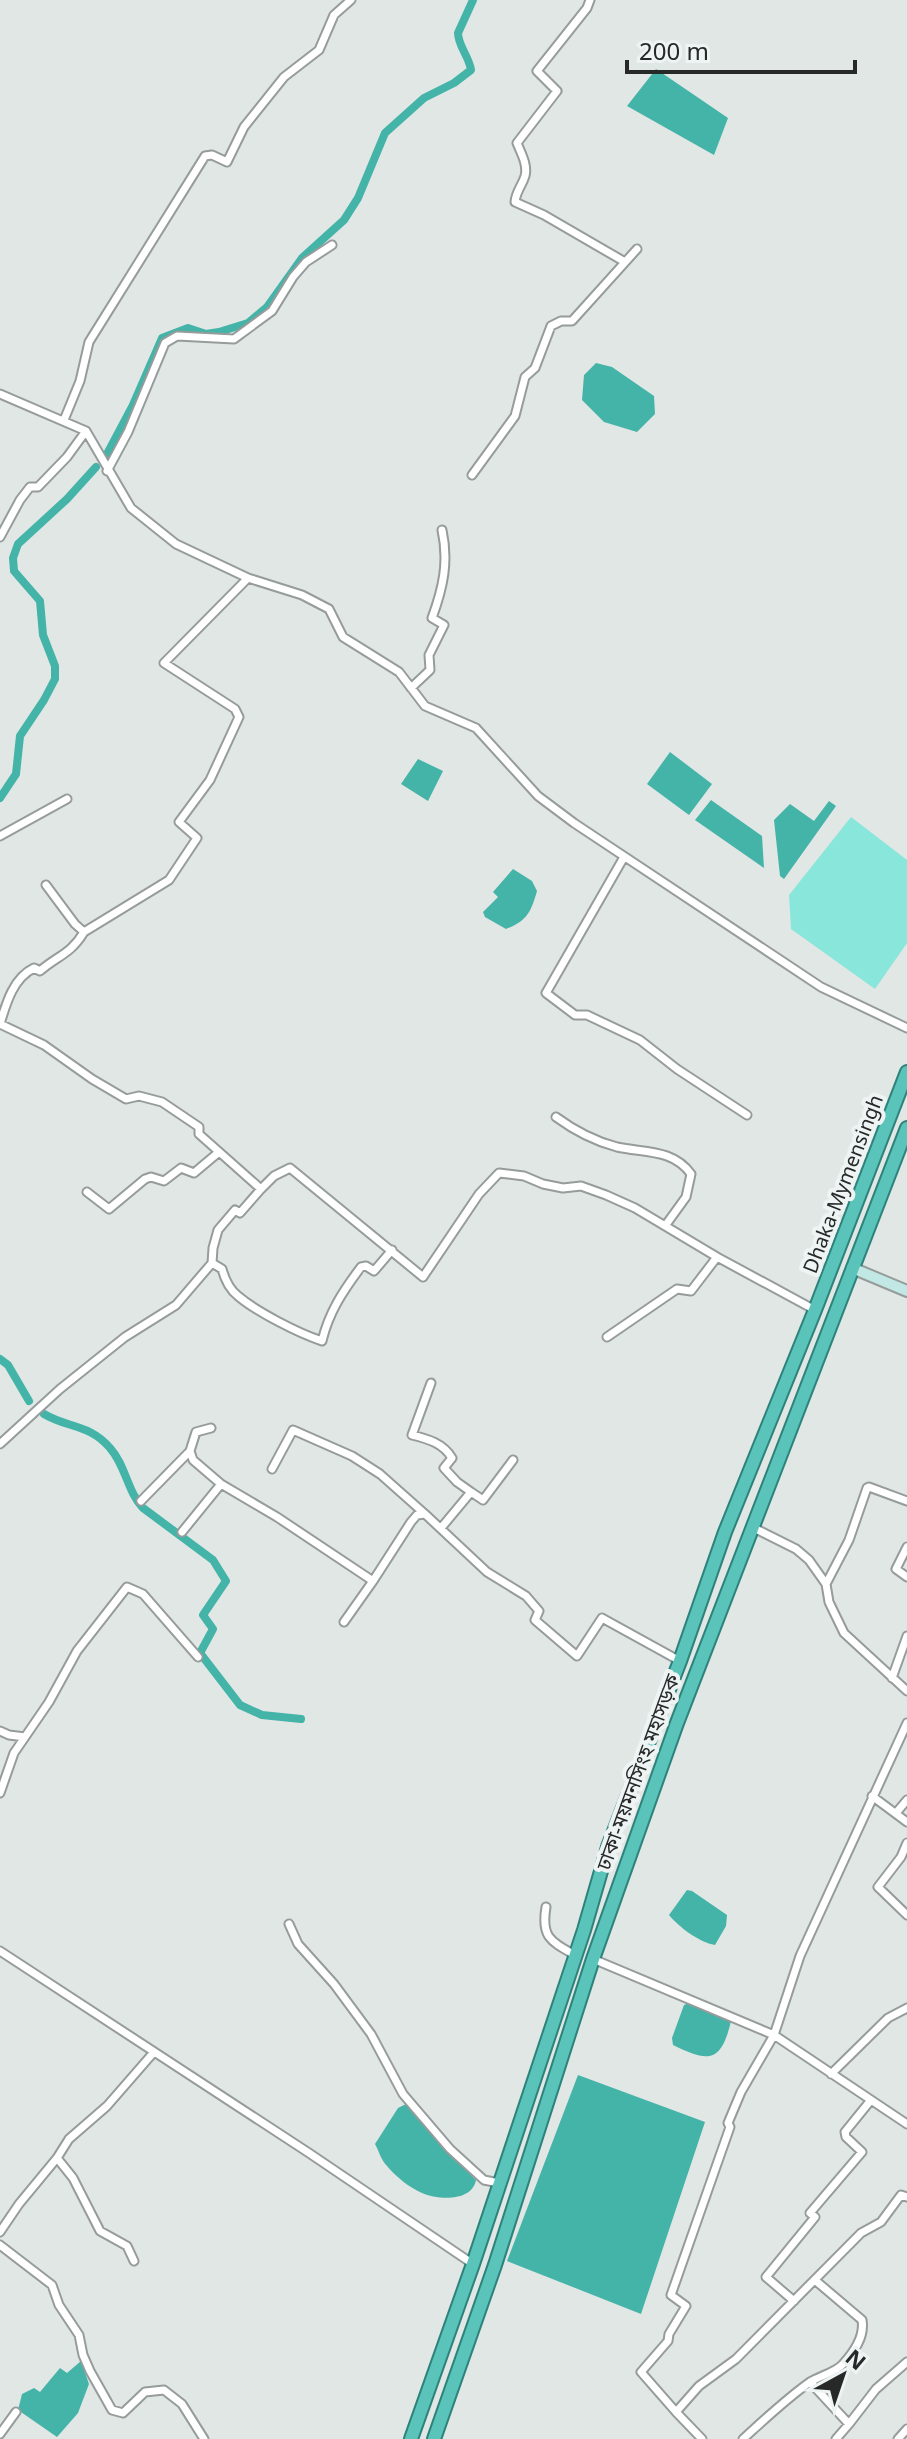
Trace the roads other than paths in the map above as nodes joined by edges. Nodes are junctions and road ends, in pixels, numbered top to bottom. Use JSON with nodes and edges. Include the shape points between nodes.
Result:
{"nodes":[{"id":1,"x":590,"y":0,"type":"edge"},
{"id":2,"x":347,"y":1,"type":"edge"},
{"id":3,"x":332,"y":245,"type":"dead end"},
{"id":4,"x":637,"y":249,"type":"dead end"},
{"id":5,"x":625,"y":262,"type":"junction"},
{"id":6,"x":0,"y":394,"type":"edge"},
{"id":7,"x":64,"y":420,"type":"junction"},
{"id":8,"x":86,"y":431,"type":"junction"},
{"id":9,"x":107,"y":471,"type":"junction"},
{"id":10,"x":472,"y":475,"type":"dead end"},
{"id":11,"x":442,"y":530,"type":"dead end"},
{"id":12,"x":0,"y":537,"type":"edge"},
{"id":13,"x":248,"y":578,"type":"junction"},
{"id":14,"x":411,"y":688,"type":"junction"},
{"id":15,"x":67,"y":799,"type":"dead end"},
{"id":16,"x":0,"y":836,"type":"edge"},
{"id":17,"x":624,"y":857,"type":"junction"},
{"id":18,"x":46,"y":885,"type":"dead end"},
{"id":19,"x":84,"y":932,"type":"junction"},
{"id":20,"x":0,"y":1024,"type":"edge"},
{"id":21,"x":907,"y":1028,"type":"edge"},
{"id":22,"x":907,"y":1072,"type":"edge"},
{"id":23,"x":747,"y":1115,"type":"dead end"},
{"id":24,"x":556,"y":1117,"type":"dead end"},
{"id":25,"x":907,"y":1128,"type":"edge"},
{"id":26,"x":219,"y":1152,"type":"junction"},
{"id":27,"x":261,"y":1189,"type":"junction"},
{"id":28,"x":87,"y":1192,"type":"dead end"},
{"id":29,"x":665,"y":1226,"type":"junction"},
{"id":30,"x":392,"y":1250,"type":"junction"},
{"id":31,"x":717,"y":1257,"type":"junction"},
{"id":32,"x":212,"y":1263,"type":"junction"},
{"id":33,"x":852,"y":1268,"type":"junction"},
{"id":34,"x":907,"y":1291,"type":"edge"},
{"id":35,"x":815,"y":1310,"type":"junction"},
{"id":36,"x":607,"y":1337,"type":"dead end"},
{"id":37,"x":431,"y":1383,"type":"dead end"},
{"id":38,"x":211,"y":1428,"type":"dead end"},
{"id":39,"x":0,"y":1444,"type":"edge"},
{"id":40,"x":190,"y":1451,"type":"junction"},
{"id":41,"x":513,"y":1460,"type":"dead end"},
{"id":42,"x":272,"y":1469,"type":"dead end"},
{"id":43,"x":221,"y":1484,"type":"junction"},
{"id":44,"x":471,"y":1492,"type":"junction"},
{"id":45,"x":141,"y":1501,"type":"dead end"},
{"id":46,"x":907,"y":1501,"type":"edge"},
{"id":47,"x":425,"y":1514,"type":"junction"},
{"id":48,"x":752,"y":1527,"type":"junction"},
{"id":49,"x":441,"y":1528,"type":"junction"},
{"id":50,"x":182,"y":1532,"type":"dead end"},
{"id":51,"x":907,"y":1547,"type":"edge"},
{"id":52,"x":907,"y":1577,"type":"edge"},
{"id":53,"x":373,"y":1581,"type":"junction"},
{"id":54,"x":826,"y":1584,"type":"junction"},
{"id":55,"x":344,"y":1622,"type":"dead end"},
{"id":56,"x":907,"y":1636,"type":"edge"},
{"id":57,"x":198,"y":1657,"type":"dead end"},
{"id":58,"x":680,"y":1661,"type":"junction"},
{"id":59,"x":892,"y":1678,"type":"junction"},
{"id":60,"x":907,"y":1691,"type":"edge"},
{"id":61,"x":907,"y":1723,"type":"edge"},
{"id":62,"x":0,"y":1731,"type":"edge"},
{"id":63,"x":25,"y":1737,"type":"junction"},
{"id":64,"x":0,"y":1793,"type":"edge"},
{"id":65,"x":872,"y":1796,"type":"junction"},
{"id":66,"x":907,"y":1800,"type":"edge"},
{"id":67,"x":896,"y":1813,"type":"junction"},
{"id":68,"x":907,"y":1822,"type":"edge"},
{"id":69,"x":907,"y":1843,"type":"edge"},
{"id":70,"x":546,"y":1907,"type":"dead end"},
{"id":71,"x":907,"y":1915,"type":"edge"},
{"id":72,"x":289,"y":1924,"type":"dead end"},
{"id":73,"x":0,"y":1951,"type":"edge"},
{"id":74,"x":575,"y":1955,"type":"junction"},
{"id":75,"x":593,"y":1959,"type":"junction"},
{"id":76,"x":907,"y":2008,"type":"edge"},
{"id":77,"x":774,"y":2035,"type":"junction"},
{"id":78,"x":154,"y":2052,"type":"junction"},
{"id":79,"x":831,"y":2074,"type":"junction"},
{"id":80,"x":871,"y":2100,"type":"junction"},
{"id":81,"x":907,"y":2124,"type":"edge"},
{"id":82,"x":57,"y":2158,"type":"junction"},
{"id":83,"x":499,"y":2183,"type":"junction"},
{"id":84,"x":907,"y":2197,"type":"edge"},
{"id":85,"x":0,"y":2232,"type":"edge"},
{"id":86,"x":0,"y":2245,"type":"edge"},
{"id":87,"x":134,"y":2261,"type":"dead end"},
{"id":88,"x":473,"y":2264,"type":"junction"},
{"id":89,"x":816,"y":2281,"type":"junction"},
{"id":90,"x":794,"y":2301,"type":"junction"},
{"id":91,"x":907,"y":2362,"type":"edge"},
{"id":92,"x":810,"y":2382,"type":"junction"},
{"id":93,"x":16,"y":2412,"type":"dead end"},
{"id":94,"x":676,"y":2412,"type":"junction"},
{"id":95,"x":849,"y":2424,"type":"junction"},
{"id":96,"x":907,"y":2429,"type":"edge"},
{"id":97,"x":0,"y":2434,"type":"edge"},
{"id":98,"x":204,"y":2439,"type":"edge"},
{"id":99,"x":411,"y":2439,"type":"edge"},
{"id":100,"x":434,"y":2439,"type":"edge"},
{"id":101,"x":702,"y":2439,"type":"edge"},
{"id":102,"x":743,"y":2439,"type":"edge"},
{"id":103,"x":836,"y":2439,"type":"edge"},
{"id":104,"x":898,"y":2439,"type":"edge"}],
"edges":[{"from":1,"to":5,"type":"street","via":[[537,71],[557,91],[517,143],[526,175],[515,202]]},
{"from":2,"to":7,"type":"street","via":[[334,15],[319,50],[284,77],[244,127],[227,162],[205,156],[89,342]]},
{"from":3,"to":9,"type":"street","via":[[306,262],[272,311],[234,339],[177,336],[165,343]]},
{"from":4,"to":5,"type":"street"},
{"from":5,"to":10,"type":"street","via":[[572,321],[551,326],[535,368],[525,377],[515,416]]},
{"from":6,"to":7,"type":"street"},
{"from":7,"to":8,"type":"street"},
{"from":8,"to":9,"type":"street"},
{"from":8,"to":12,"type":"street","via":[[52,474],[38,487],[30,487]]},
{"from":9,"to":13,"type":"street","via":[[145,522],[176,544]]},
{"from":11,"to":14,"type":"street","via":[[445,573],[432,618],[444,625],[429,655],[430,670]]},
{"from":13,"to":14,"type":"street","via":[[329,609],[343,637],[399,672]]},
{"from":13,"to":19,"type":"street","via":[[164,663],[235,709],[239,717],[210,780],[179,822],[197,838],[169,880]]},
{"from":14,"to":17,"type":"street","via":[[425,706],[476,728],[538,796]]},
{"from":15,"to":16,"type":"street"},
{"from":17,"to":21,"type":"street","via":[[821,987]]},
{"from":17,"to":23,"type":"street","via":[[546,993],[575,1015],[587,1015],[640,1040]]},
{"from":18,"to":19,"type":"street"},
{"from":19,"to":20,"type":"street","via":[[66,955],[22,977]]},
{"from":20,"to":26,"type":"street","via":[[44,1045],[126,1099],[139,1096],[162,1102],[199,1127],[199,1134]]},
{"from":22,"to":35,"type":"highway","name":"Dhaka-Mymensingh"},
{"from":24,"to":29,"type":"street","via":[[579,1134],[660,1153],[683,1164],[691,1174],[690,1185]]},
{"from":25,"to":33,"type":"highway","name":"ঢাকা-ময়মনসিংহ মহাসড়ক"},
{"from":26,"to":27,"type":"street"},
{"from":26,"to":28,"type":"street","via":[[194,1173],[181,1168],[164,1181],[145,1179],[109,1209]]},
{"from":27,"to":30,"type":"street","via":[[290,1168]]},
{"from":27,"to":32,"type":"street","via":[[218,1230]]},
{"from":29,"to":30,"type":"street","via":[[581,1186],[563,1188],[499,1173],[423,1277]]},
{"from":29,"to":31,"type":"street"},
{"from":30,"to":32,"type":"street","via":[[374,1271],[366,1266],[340,1295],[322,1341],[238,1296],[222,1269]]},
{"from":31,"to":35,"type":"street"},
{"from":31,"to":36,"type":"street","via":[[691,1291],[677,1289]]},
{"from":32,"to":39,"type":"street","via":[[176,1305],[125,1337]]},
{"from":33,"to":34,"type":"main road"},
{"from":33,"to":48,"type":"highway","name":"ঢাকা-ময়মনসিংহ মহাসড়ক"},
{"from":35,"to":58,"type":"highway","name":"ঢাকা-ময়মনসিংহ মহাসড়ক","via":[[725,1532]]},
{"from":37,"to":44,"type":"street","via":[[412,1435],[433,1441],[450,1454],[444,1468]]},
{"from":38,"to":40,"type":"street","via":[[196,1432]]},
{"from":40,"to":43,"type":"street"},
{"from":40,"to":45,"type":"street"},
{"from":41,"to":44,"type":"street","via":[[483,1500]]},
{"from":42,"to":47,"type":"street","via":[[293,1430],[352,1456]]},
{"from":43,"to":50,"type":"street"},
{"from":43,"to":53,"type":"street"},
{"from":44,"to":49,"type":"street"},
{"from":46,"to":54,"type":"street","via":[[867,1488]]},
{"from":47,"to":49,"type":"street"},
{"from":47,"to":53,"type":"street","via":[[411,1522]]},
{"from":48,"to":54,"type":"street","via":[[796,1549]]},
{"from":48,"to":75,"type":"highway","name":"ঢাকা-ময়মনসিংহ মহাসড়ক"},
{"from":49,"to":58,"type":"street","via":[[487,1572],[526,1596],[539,1611],[535,1620],[577,1656],[602,1618]]},
{"from":51,"to":52,"type":"street","via":[[896,1569]]},
{"from":53,"to":55,"type":"street"},
{"from":54,"to":59,"type":"street","via":[[844,1633]]},
{"from":56,"to":59,"type":"street"},
{"from":57,"to":63,"type":"street","via":[[143,1594],[127,1587],[77,1651]]},
{"from":58,"to":74,"type":"highway","name":"ঢাকা-ময়মনসিংহ মহাসড়ক","via":[[608,1847]]},
{"from":59,"to":60,"type":"street"},
{"from":61,"to":65,"type":"street"},
{"from":62,"to":63,"type":"street"},
{"from":63,"to":64,"type":"street"},
{"from":65,"to":67,"type":"street"},
{"from":65,"to":77,"type":"street","via":[[800,1956]]},
{"from":66,"to":67,"type":"street"},
{"from":67,"to":68,"type":"street"},
{"from":69,"to":71,"type":"street","via":[[878,1887]]},
{"from":70,"to":74,"type":"street","via":[[547,1935]]},
{"from":72,"to":83,"type":"street","via":[[298,1944],[371,2034],[403,2094],[450,2149],[484,2180]]},
{"from":73,"to":78,"type":"street"},
{"from":74,"to":83,"type":"highway","name":"ঢাকা-ময়মনসিংহ মহাসড়ক"},
{"from":75,"to":77,"type":"street"},
{"from":75,"to":100,"type":"highway","name":"ঢাকা-ময়মনসিংহ মহাসড়ক"},
{"from":76,"to":79,"type":"street","via":[[888,2018]]},
{"from":77,"to":79,"type":"street"},
{"from":77,"to":94,"type":"street","via":[[728,2123],[675,2281],[671,2295],[686,2306],[668,2341],[641,2372]]},
{"from":78,"to":82,"type":"street"},
{"from":78,"to":88,"type":"street"},
{"from":79,"to":80,"type":"street"},
{"from":80,"to":81,"type":"street"},
{"from":80,"to":90,"type":"street","via":[[845,2132],[862,2152],[810,2213],[815,2217],[766,2277]]},
{"from":82,"to":85,"type":"street"},
{"from":82,"to":87,"type":"street","via":[[100,2231],[127,2246]]},
{"from":83,"to":88,"type":"highway","name":"ঢাকা-ময়মনসিংহ মহাসড়ক"},
{"from":84,"to":89,"type":"street","via":[[901,2195],[881,2222],[861,2233]]},
{"from":86,"to":98,"type":"street","via":[[52,2285],[112,2410],[127,2412],[145,2392],[164,2390],[182,2404]]},
{"from":88,"to":99,"type":"highway","name":"ঢাকা-ময়মনসিংহ মহাসড়ক"},
{"from":89,"to":90,"type":"street"},
{"from":89,"to":92,"type":"street","via":[[862,2320],[864,2328],[842,2366]]},
{"from":90,"to":94,"type":"street"},
{"from":91,"to":95,"type":"street","via":[[876,2389]]},
{"from":92,"to":95,"type":"street"},
{"from":92,"to":102,"type":"street"},
{"from":93,"to":97,"type":"street"},
{"from":94,"to":101,"type":"street"},
{"from":95,"to":103,"type":"street"},
{"from":96,"to":104,"type":"street"}]}
